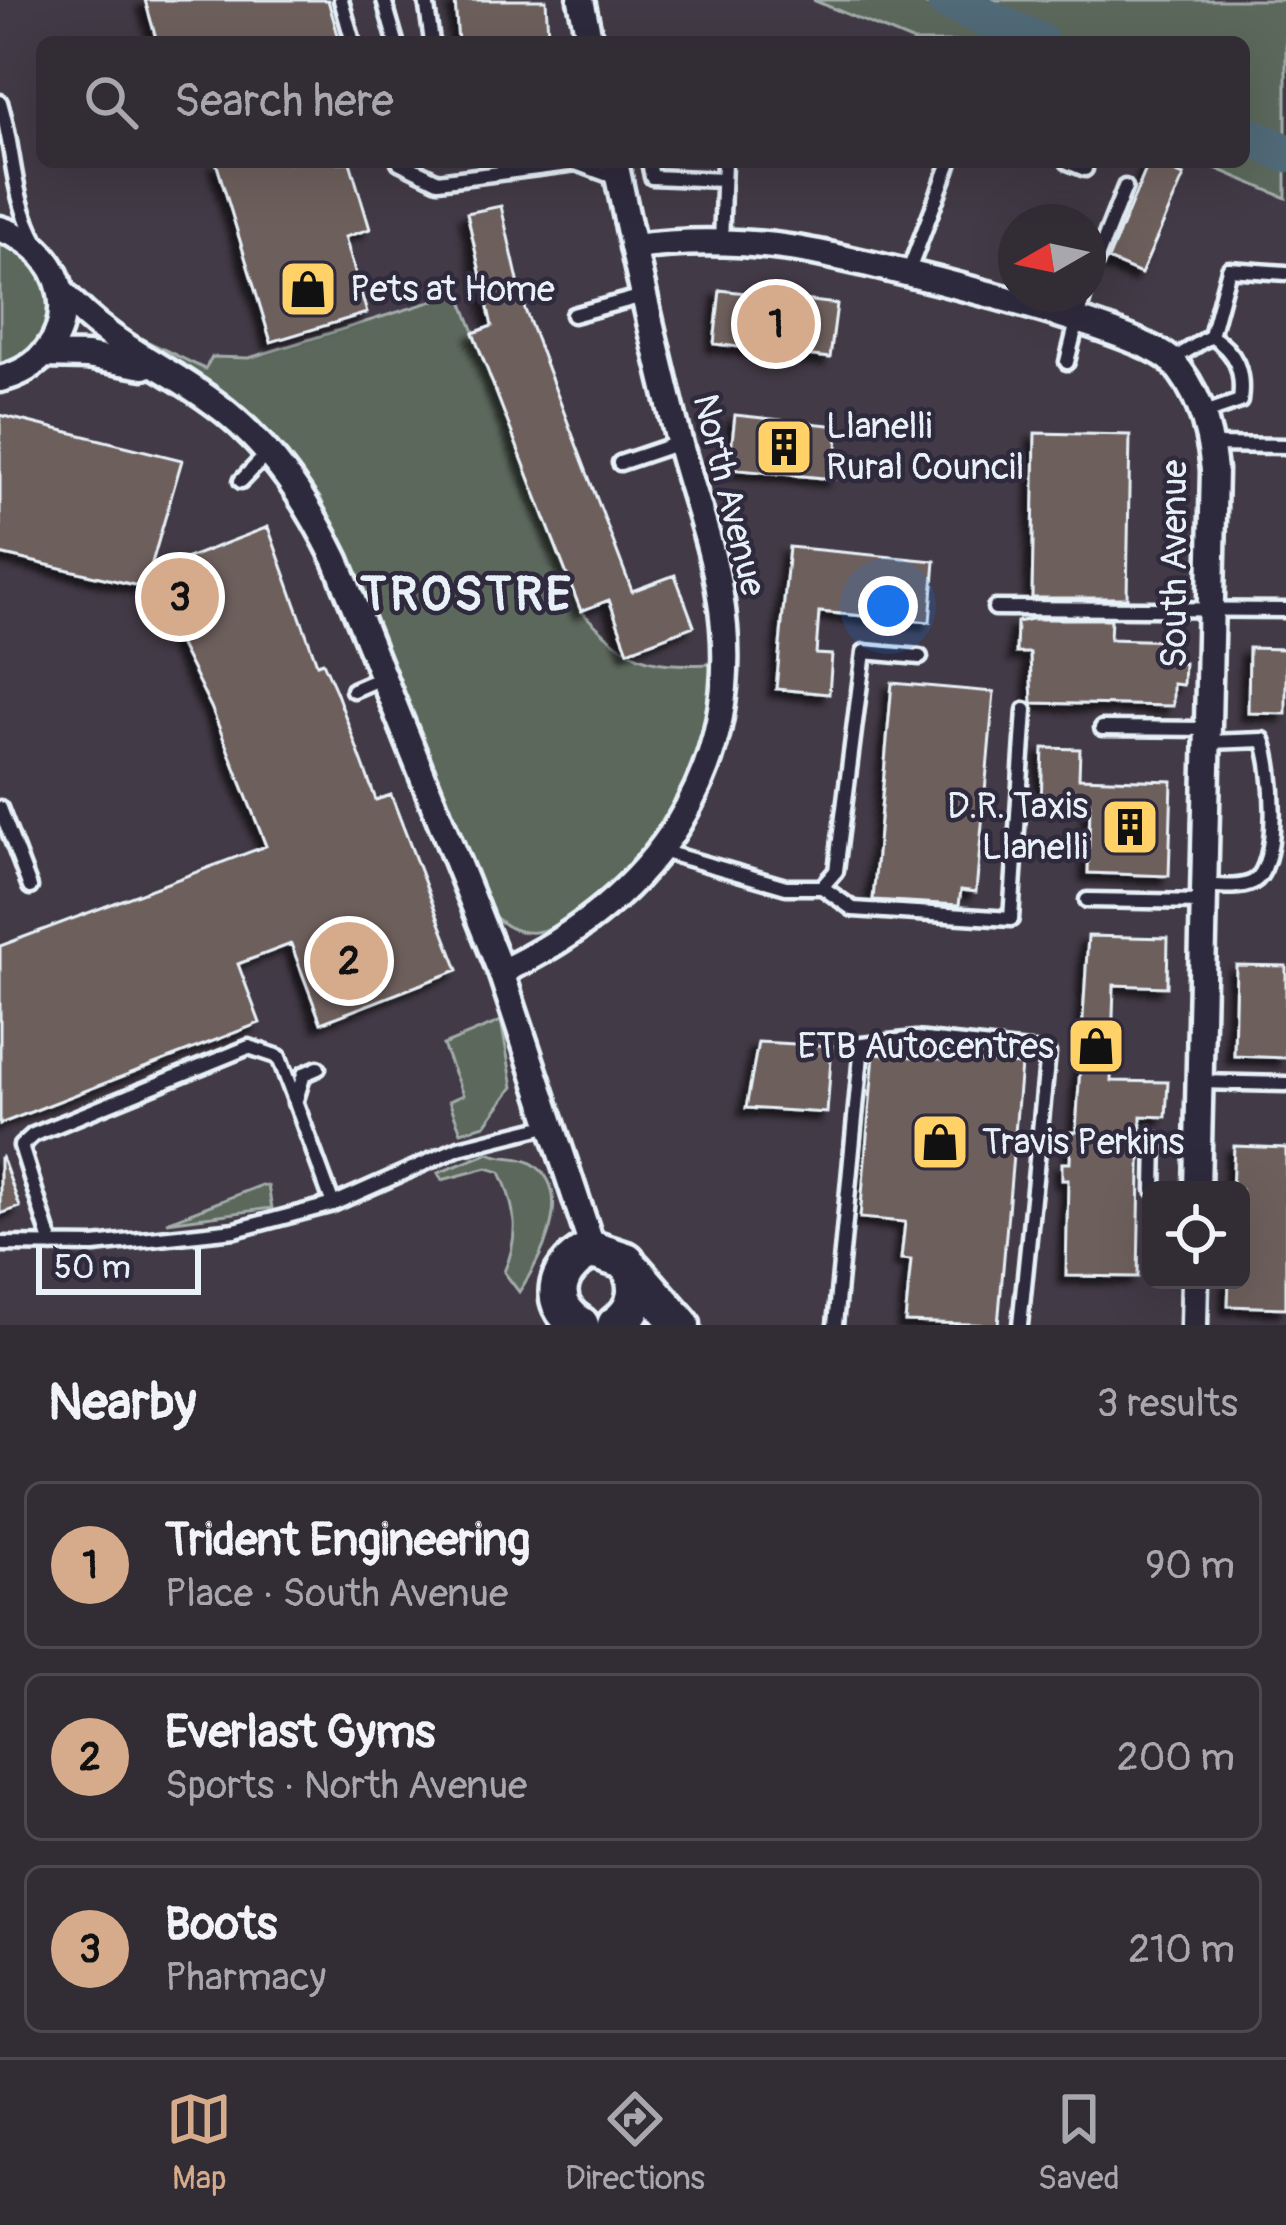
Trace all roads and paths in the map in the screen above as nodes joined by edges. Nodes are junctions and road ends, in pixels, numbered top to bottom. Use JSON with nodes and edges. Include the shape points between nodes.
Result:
{"nodes":[{"id":1,"x":340,"y":0,"type":"edge"},
{"id":2,"x":384,"y":0,"type":"edge"},
{"id":3,"x":426,"y":0,"type":"edge"},
{"id":4,"x":581,"y":0,"type":"edge"},
{"id":5,"x":351,"y":36,"type":"edge"},
{"id":6,"x":394,"y":36,"type":"edge"},
{"id":7,"x":431,"y":36,"type":"edge"},
{"id":8,"x":589,"y":36,"type":"edge"},
{"id":9,"x":0,"y":102,"type":"edge"},
{"id":10,"x":411,"y":168,"type":"edge"},
{"id":11,"x":538,"y":168,"type":"edge"},
{"id":12,"x":650,"y":168,"type":"edge"},
{"id":13,"x":724,"y":168,"type":"edge"},
{"id":14,"x":948,"y":168,"type":"edge"},
{"id":15,"x":616,"y":170,"type":"edge"},
{"id":16,"x":10,"y":175,"type":"junction"},
{"id":17,"x":723,"y":180,"type":"junction"},
{"id":18,"x":1125,"y":187,"type":"dead end"},
{"id":19,"x":0,"y":194,"type":"edge"},
{"id":20,"x":0,"y":229,"type":"edge"},
{"id":21,"x":1106,"y":235,"type":"edge"},
{"id":22,"x":721,"y":244,"type":"junction"},
{"id":23,"x":633,"y":247,"type":"junction"},
{"id":24,"x":42,"y":251,"type":"junction"},
{"id":25,"x":1286,"y":273,"type":"edge"},
{"id":26,"x":907,"y":277,"type":"junction"},
{"id":27,"x":62,"y":292,"type":"junction"},
{"id":28,"x":643,"y":296,"type":"junction"},
{"id":29,"x":1081,"y":312,"type":"edge"},
{"id":30,"x":573,"y":314,"type":"dead end"},
{"id":31,"x":1080,"y":321,"type":"junction"},
{"id":32,"x":1210,"y":336,"type":"junction"},
{"id":33,"x":44,"y":355,"type":"junction"},
{"id":34,"x":1171,"y":360,"type":"junction"},
{"id":35,"x":1067,"y":362,"type":"dead end"},
{"id":36,"x":152,"y":368,"type":"junction"},
{"id":37,"x":0,"y":379,"type":"edge"},
{"id":38,"x":1205,"y":413,"type":"junction"},
{"id":39,"x":680,"y":442,"type":"junction"},
{"id":40,"x":1211,"y":445,"type":"junction"},
{"id":41,"x":1286,"y":446,"type":"edge"},
{"id":42,"x":269,"y":452,"type":"junction"},
{"id":43,"x":620,"y":464,"type":"dead end"},
{"id":44,"x":241,"y":482,"type":"dead end"},
{"id":45,"x":995,"y":608,"type":"dead end"},
{"id":46,"x":1286,"y":610,"type":"edge"},
{"id":47,"x":1210,"y":611,"type":"junction"},
{"id":48,"x":920,"y":657,"type":"dead end"},
{"id":49,"x":382,"y":676,"type":"junction"},
{"id":50,"x":353,"y":690,"type":"dead end"},
{"id":51,"x":1025,"y":710,"type":"dead end"},
{"id":52,"x":1102,"y":728,"type":"dead end"},
{"id":53,"x":1207,"y":735,"type":"junction"},
{"id":54,"x":0,"y":808,"type":"edge"},
{"id":55,"x":662,"y":850,"type":"junction"},
{"id":56,"x":30,"y":886,"type":"dead end"},
{"id":57,"x":822,"y":887,"type":"junction"},
{"id":58,"x":1204,"y":894,"type":"junction"},
{"id":59,"x":1087,"y":900,"type":"dead end"},
{"id":60,"x":501,"y":972,"type":"junction"},
{"id":61,"x":318,"y":1068,"type":"dead end"},
{"id":62,"x":1200,"y":1082,"type":"junction"},
{"id":63,"x":1286,"y":1084,"type":"edge"},
{"id":64,"x":295,"y":1104,"type":"junction"},
{"id":65,"x":555,"y":1124,"type":"junction"},
{"id":66,"x":1155,"y":1140,"type":"dead end"},
{"id":67,"x":1154,"y":1181,"type":"edge"},
{"id":68,"x":1197,"y":1181,"type":"edge"},
{"id":69,"x":333,"y":1204,"type":"junction"},
{"id":70,"x":0,"y":1244,"type":"edge"},
{"id":71,"x":52,"y":1245,"type":"junction"},
{"id":72,"x":593,"y":1250,"type":"junction"},
{"id":73,"x":1195,"y":1289,"type":"edge"},
{"id":74,"x":627,"y":1301,"type":"edge"},
{"id":75,"x":558,"y":1319,"type":"edge"},
{"id":76,"x":681,"y":1325,"type":"edge"},
{"id":77,"x":835,"y":1325,"type":"edge"},
{"id":78,"x":1020,"y":1325,"type":"edge"},
{"id":79,"x":1194,"y":1325,"type":"edge"}],
"edges":[{"from":1,"to":5,"type":"lane"},
{"from":2,"to":6,"type":"lane"},
{"from":3,"to":7,"type":"lane"},
{"from":4,"to":8,"type":"street"},
{"from":9,"to":16,"type":"lane"},
{"from":10,"to":11,"type":"lane","via":[[438,181]]},
{"from":12,"to":17,"type":"lane","via":[[652,177]]},
{"from":13,"to":17,"type":"lane"},
{"from":14,"to":26,"type":"lane"},
{"from":15,"to":23,"type":"street","name":"North Avenue"},
{"from":16,"to":19,"type":"lane"},
{"from":16,"to":24,"type":"lane"},
{"from":17,"to":22,"type":"lane"},
{"from":18,"to":21,"type":"lane"},
{"from":20,"to":24,"type":"street"},
{"from":22,"to":23,"type":"street","name":"South Avenue"},
{"from":22,"to":26,"type":"street","name":"South Avenue","via":[[798,249]]},
{"from":23,"to":28,"type":"street","name":"North Avenue"},
{"from":24,"to":27,"type":"street"},
{"from":25,"to":32,"type":"lane","via":[[1229,269]]},
{"from":26,"to":31,"type":"street","name":"South Avenue"},
{"from":27,"to":33,"type":"street","via":[[62,314]]},
{"from":27,"to":36,"type":"street","via":[[94,327]]},
{"from":28,"to":30,"type":"lane"},
{"from":28,"to":39,"type":"street","name":"North Avenue"},
{"from":29,"to":31,"type":"lane"},
{"from":31,"to":34,"type":"street","name":"South Avenue"},
{"from":31,"to":35,"type":"lane"},
{"from":32,"to":34,"type":"lane"},
{"from":32,"to":38,"type":"lane","via":[[1231,349],[1242,380],[1240,400]]},
{"from":33,"to":36,"type":"street"},
{"from":33,"to":37,"type":"street"},
{"from":34,"to":38,"type":"street","name":"South Avenue"},
{"from":36,"to":42,"type":"street","via":[[225,411]]},
{"from":38,"to":40,"type":"street","name":"South Avenue"},
{"from":39,"to":43,"type":"lane"},
{"from":39,"to":55,"type":"street","name":"North Avenue","via":[[720,592],[725,679],[710,754]]},
{"from":40,"to":41,"type":"lane"},
{"from":40,"to":47,"type":"street","name":"South Avenue"},
{"from":42,"to":44,"type":"lane"},
{"from":42,"to":49,"type":"street","via":[[318,523]]},
{"from":45,"to":47,"type":"lane"},
{"from":46,"to":47,"type":"lane"},
{"from":47,"to":53,"type":"street","name":"South Avenue"},
{"from":48,"to":57,"type":"lane","via":[[864,652],[836,872]]},
{"from":49,"to":50,"type":"lane"},
{"from":49,"to":60,"type":"street"},
{"from":51,"to":57,"type":"lane","via":[[1011,919],[854,909]]},
{"from":52,"to":53,"type":"lane"},
{"from":53,"to":58,"type":"street","name":"South Avenue"},
{"from":53,"to":58,"type":"lane","via":[[1263,740],[1272,813],[1260,877]]},
{"from":54,"to":56,"type":"lane"},
{"from":55,"to":57,"type":"lane","via":[[786,887]]},
{"from":55,"to":60,"type":"street","name":"North Avenue","via":[[623,896],[581,928]]},
{"from":58,"to":59,"type":"lane"},
{"from":58,"to":62,"type":"street","name":"South Avenue"},
{"from":60,"to":65,"type":"street"},
{"from":61,"to":64,"type":"lane","via":[[304,1074]]},
{"from":62,"to":63,"type":"lane"},
{"from":62,"to":68,"type":"street","name":"South Avenue"},
{"from":64,"to":69,"type":"lane"},
{"from":64,"to":71,"type":"lane","via":[[279,1057],[249,1047],[33,1135],[21,1146]]},
{"from":65,"to":69,"type":"lane","via":[[459,1148]]},
{"from":65,"to":72,"type":"street"},
{"from":66,"to":67,"type":"lane"},
{"from":69,"to":71,"type":"lane","via":[[182,1239]]},
{"from":70,"to":71,"type":"lane"},
{"from":72,"to":74,"type":"main road","via":[[614,1253]]},
{"from":72,"to":75,"type":"main road","via":[[560,1275]]},
{"from":73,"to":79,"type":"street"},
{"from":74,"to":76,"type":"main road"},
{"from":77,"to":78,"type":"lane","via":[[862,1045],[916,1039],[1048,1053]]}]}
